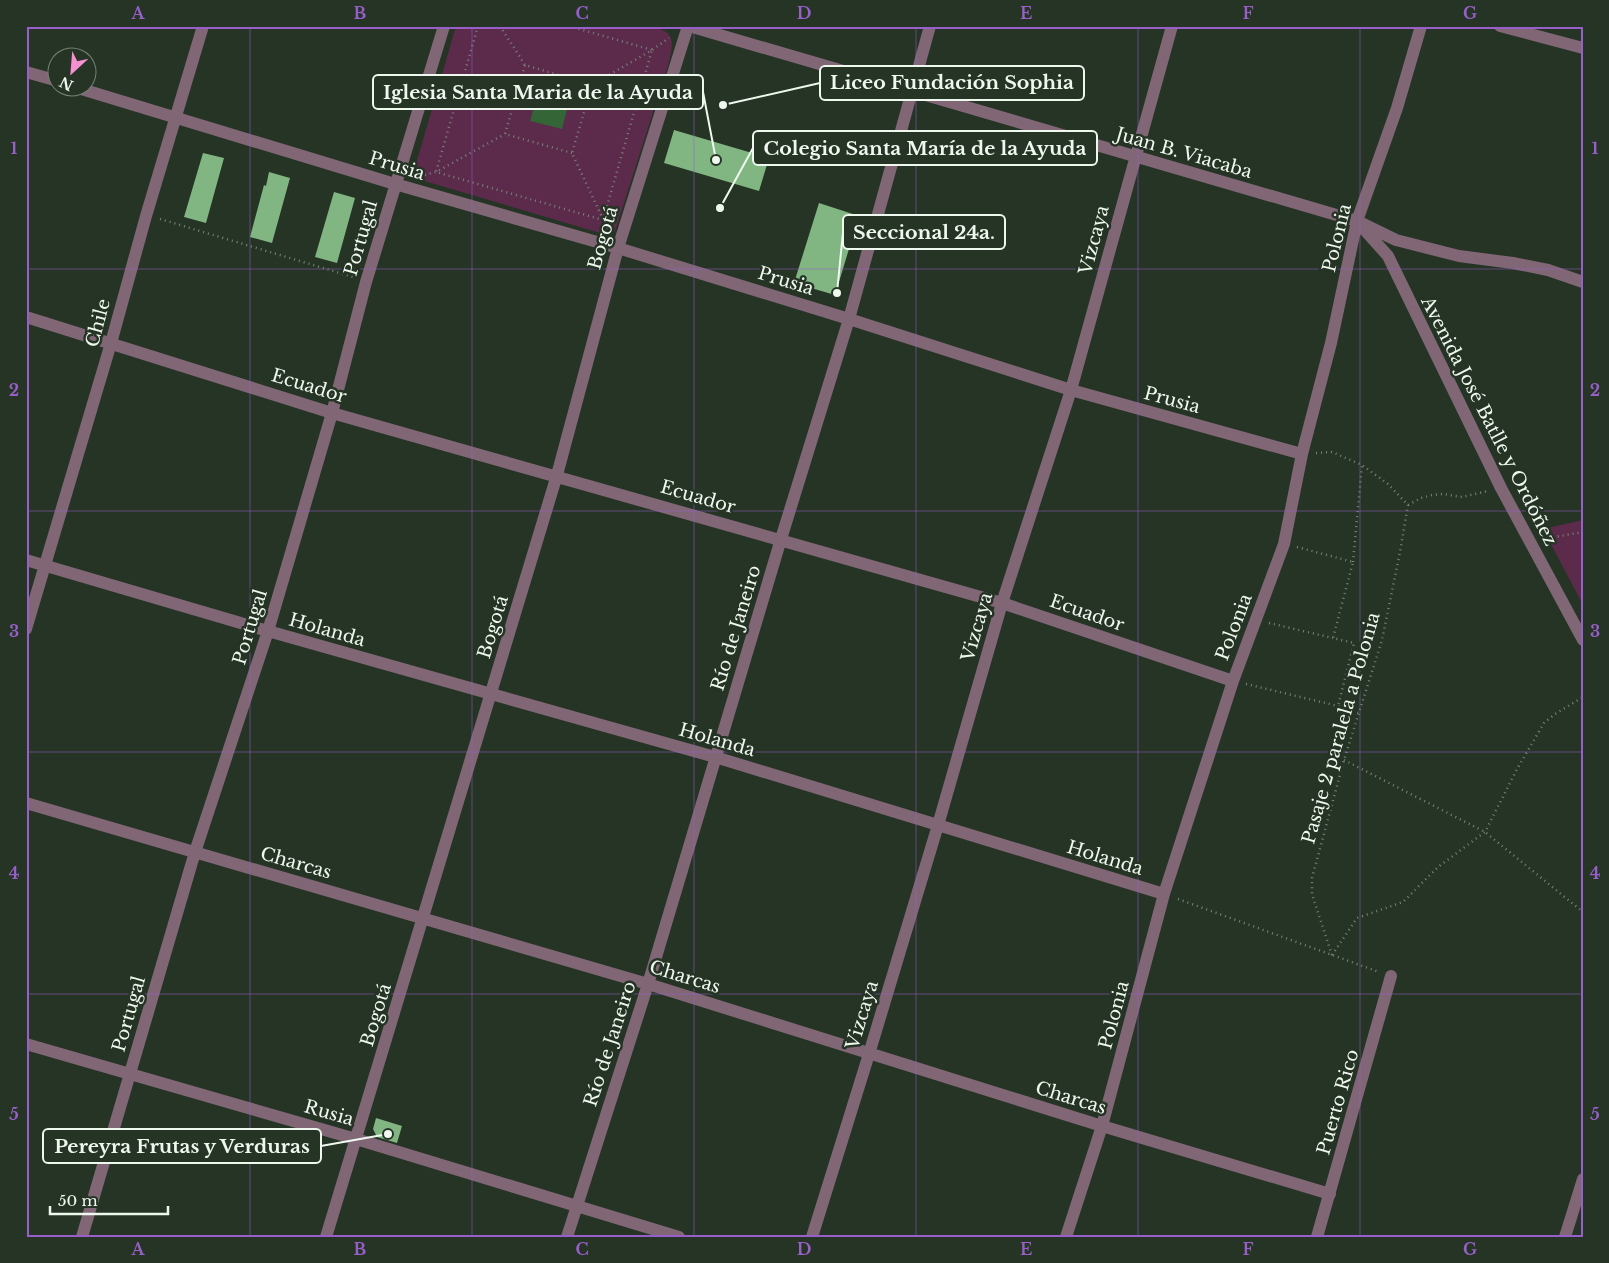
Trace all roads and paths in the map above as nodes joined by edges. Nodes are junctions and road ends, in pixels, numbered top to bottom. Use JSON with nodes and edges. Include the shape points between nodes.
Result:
{"nodes":[{"id":1,"x":203,"y":26,"type":"edge"},
{"id":2,"x":444,"y":26,"type":"edge"},
{"id":3,"x":478,"y":26,"type":"edge"},
{"id":4,"x":500,"y":26,"type":"edge"},
{"id":5,"x":569,"y":26,"type":"edge"},
{"id":6,"x":688,"y":26,"type":"edge"},
{"id":7,"x":930,"y":26,"type":"edge"},
{"id":8,"x":1172,"y":26,"type":"edge"},
{"id":9,"x":1421,"y":26,"type":"edge"},
{"id":10,"x":1500,"y":26,"type":"edge"},
{"id":11,"x":670,"y":37,"type":"dead end"},
{"id":12,"x":1583,"y":48,"type":"edge"},
{"id":13,"x":652,"y":50,"type":"junction"},
{"id":14,"x":524,"y":65,"type":"junction"},
{"id":15,"x":26,"y":72,"type":"edge"},
{"id":16,"x":48,"y":78,"type":"edge"},
{"id":17,"x":592,"y":85,"type":"junction"},
{"id":18,"x":911,"y":92,"type":"junction"},
{"id":19,"x":98,"y":94,"type":"edge"},
{"id":20,"x":176,"y":117,"type":"junction"},
{"id":21,"x":505,"y":134,"type":"junction"},
{"id":22,"x":572,"y":154,"type":"junction"},
{"id":23,"x":1135,"y":157,"type":"junction"},
{"id":24,"x":436,"y":172,"type":"junction"},
{"id":25,"x":395,"y":184,"type":"junction"},
{"id":26,"x":146,"y":216,"type":"junction"},
{"id":27,"x":603,"y":220,"type":"junction"},
{"id":28,"x":1358,"y":222,"type":"junction"},
{"id":29,"x":618,"y":248,"type":"junction"},
{"id":30,"x":366,"y":282,"type":"junction"},
{"id":31,"x":1583,"y":282,"type":"edge"},
{"id":32,"x":26,"y":317,"type":"edge"},
{"id":33,"x":849,"y":319,"type":"junction"},
{"id":34,"x":111,"y":343,"type":"junction"},
{"id":35,"x":1071,"y":390,"type":"junction"},
{"id":36,"x":332,"y":412,"type":"junction"},
{"id":37,"x":1302,"y":454,"type":"junction"},
{"id":38,"x":1362,"y":465,"type":"junction"},
{"id":39,"x":557,"y":475,"type":"junction"},
{"id":40,"x":1500,"y":488,"type":"junction"},
{"id":41,"x":1408,"y":505,"type":"junction"},
{"id":42,"x":1583,"y":532,"type":"edge"},
{"id":43,"x":780,"y":540,"type":"junction"},
{"id":44,"x":1529,"y":541,"type":"junction"},
{"id":45,"x":1284,"y":544,"type":"junction"},
{"id":46,"x":26,"y":560,"type":"edge"},
{"id":47,"x":1353,"y":562,"type":"junction"},
{"id":48,"x":46,"y":566,"type":"junction"},
{"id":49,"x":1002,"y":602,"type":"junction"},
{"id":50,"x":1256,"y":620,"type":"junction"},
{"id":51,"x":26,"y":629,"type":"edge"},
{"id":52,"x":268,"y":631,"type":"junction"},
{"id":53,"x":1333,"y":638,"type":"junction"},
{"id":54,"x":1583,"y":640,"type":"edge"},
{"id":55,"x":1233,"y":681,"type":"junction"},
{"id":56,"x":490,"y":694,"type":"junction"},
{"id":57,"x":1583,"y":697,"type":"edge"},
{"id":58,"x":1338,"y":706,"type":"junction"},
{"id":59,"x":1358,"y":713,"type":"junction"},
{"id":60,"x":715,"y":757,"type":"junction"},
{"id":61,"x":1344,"y":760,"type":"junction"},
{"id":62,"x":26,"y":803,"type":"edge"},
{"id":63,"x":938,"y":825,"type":"junction"},
{"id":64,"x":1485,"y":832,"type":"junction"},
{"id":65,"x":196,"y":852,"type":"junction"},
{"id":66,"x":1164,"y":894,"type":"junction"},
{"id":67,"x":1583,"y":912,"type":"edge"},
{"id":68,"x":424,"y":918,"type":"junction"},
{"id":69,"x":1332,"y":955,"type":"junction"},
{"id":70,"x":1391,"y":976,"type":"joint"},
{"id":71,"x":648,"y":984,"type":"junction"},
{"id":72,"x":26,"y":1044,"type":"edge"},
{"id":73,"x":869,"y":1054,"type":"junction"},
{"id":74,"x":130,"y":1074,"type":"junction"},
{"id":75,"x":1102,"y":1126,"type":"junction"},
{"id":76,"x":356,"y":1139,"type":"junction"},
{"id":77,"x":1583,"y":1180,"type":"edge"},
{"id":78,"x":1330,"y":1194,"type":"junction"},
{"id":79,"x":576,"y":1205,"type":"junction"},
{"id":80,"x":82,"y":1237,"type":"edge"},
{"id":81,"x":326,"y":1237,"type":"edge"},
{"id":82,"x":567,"y":1237,"type":"edge"},
{"id":83,"x":679,"y":1237,"type":"edge"},
{"id":84,"x":812,"y":1237,"type":"edge"},
{"id":85,"x":1066,"y":1237,"type":"edge"},
{"id":86,"x":1317,"y":1237,"type":"edge"},
{"id":87,"x":1565,"y":1237,"type":"edge"}],
"edges":[{"from":1,"to":20,"type":"street","name":"Chile"},
{"from":2,"to":25,"type":"street","name":"Portugal"},
{"from":3,"to":24,"type":"path"},
{"from":4,"to":14,"type":"path"},
{"from":5,"to":13,"type":"path"},
{"from":6,"to":18,"type":"street","name":"Juan B. Viacaba"},
{"from":6,"to":29,"type":"street","name":"Bogotá"},
{"from":7,"to":18,"type":"street","name":"Río de Janeiro"},
{"from":8,"to":23,"type":"street","name":"Vizcaya"},
{"from":9,"to":28,"type":"street","name":"Polonia"},
{"from":10,"to":12,"type":"street"},
{"from":11,"to":13,"type":"path"},
{"from":13,"to":17,"type":"path"},
{"from":13,"to":27,"type":"path"},
{"from":14,"to":17,"type":"path"},
{"from":14,"to":21,"type":"path"},
{"from":15,"to":16,"type":"street"},
{"from":17,"to":22,"type":"path"},
{"from":18,"to":23,"type":"street","name":"Juan B. Viacaba"},
{"from":18,"to":33,"type":"street","name":"Río de Janeiro"},
{"from":19,"to":20,"type":"street","name":"Prusia"},
{"from":20,"to":25,"type":"street","name":"Prusia"},
{"from":20,"to":26,"type":"street","name":"Chile"},
{"from":21,"to":22,"type":"path"},
{"from":21,"to":24,"type":"path"},
{"from":22,"to":27,"type":"path"},
{"from":23,"to":28,"type":"street","name":"Juan B. Viacaba"},
{"from":23,"to":35,"type":"street","name":"Vizcaya"},
{"from":24,"to":27,"type":"path"},
{"from":25,"to":29,"type":"street","name":"Prusia"},
{"from":25,"to":30,"type":"street","name":"Portugal"},
{"from":26,"to":30,"type":"path"},
{"from":26,"to":34,"type":"street","name":"Chile"},
{"from":28,"to":31,"type":"street","name":"Juan B. Viacaba","via":[[1396,240],[1459,256],[1548,270]]},
{"from":28,"to":37,"type":"street","name":"Polonia"},
{"from":28,"to":40,"type":"street","name":"Avenida José Batlle y Ordóñez","via":[[1388,256]]},
{"from":29,"to":33,"type":"street","name":"Prusia"},
{"from":29,"to":39,"type":"street","name":"Bogotá"},
{"from":30,"to":36,"type":"street","name":"Portugal"},
{"from":32,"to":34,"type":"street","name":"Ecuador"},
{"from":33,"to":35,"type":"street","name":"Prusia"},
{"from":33,"to":43,"type":"street","name":"Río de Janeiro"},
{"from":34,"to":36,"type":"street","name":"Ecuador"},
{"from":34,"to":48,"type":"street","name":"Chile"},
{"from":35,"to":37,"type":"street","name":"Prusia"},
{"from":35,"to":49,"type":"street","name":"Vizcaya"},
{"from":36,"to":39,"type":"street","name":"Ecuador"},
{"from":36,"to":52,"type":"street","name":"Portugal"},
{"from":37,"to":38,"type":"path","via":[[1332,452]]},
{"from":37,"to":45,"type":"street","name":"Polonia"},
{"from":38,"to":41,"type":"path","via":[[1388,484]]},
{"from":38,"to":47,"type":"path"},
{"from":39,"to":43,"type":"street","name":"Ecuador"},
{"from":39,"to":56,"type":"street","name":"Bogotá"},
{"from":40,"to":41,"type":"path","via":[[1462,497],[1432,495]]},
{"from":40,"to":44,"type":"street","name":"Avenida José Batlle y Ordóñez"},
{"from":41,"to":59,"type":"path","name":"Pasaje 2 paralela a Polonia","via":[[1382,640]]},
{"from":42,"to":44,"type":"path"},
{"from":43,"to":49,"type":"street","name":"Ecuador"},
{"from":43,"to":60,"type":"street","name":"Río de Janeiro"},
{"from":44,"to":54,"type":"street","name":"Avenida José Batlle y Ordóñez"},
{"from":45,"to":47,"type":"path"},
{"from":45,"to":50,"type":"street","name":"Polonia"},
{"from":46,"to":48,"type":"street","name":"Holanda"},
{"from":47,"to":53,"type":"path"},
{"from":48,"to":51,"type":"street","name":"Chile"},
{"from":48,"to":52,"type":"street","name":"Holanda"},
{"from":49,"to":55,"type":"street","name":"Ecuador"},
{"from":49,"to":63,"type":"street","name":"Vizcaya"},
{"from":50,"to":53,"type":"path"},
{"from":50,"to":55,"type":"street","name":"Polonia"},
{"from":52,"to":56,"type":"street","name":"Holanda"},
{"from":52,"to":65,"type":"street","name":"Portugal"},
{"from":53,"to":58,"type":"path","via":[[1354,643]]},
{"from":55,"to":58,"type":"path"},
{"from":55,"to":66,"type":"street","name":"Polonia"},
{"from":56,"to":60,"type":"street","name":"Holanda"},
{"from":56,"to":68,"type":"street","name":"Bogotá"},
{"from":57,"to":64,"type":"path","via":[[1544,723],[1516,769]]},
{"from":58,"to":59,"type":"path"},
{"from":59,"to":61,"type":"path","name":"Pasaje 2 paralela a Polonia"},
{"from":60,"to":63,"type":"street","name":"Holanda"},
{"from":60,"to":71,"type":"street","name":"Río de Janeiro"},
{"from":61,"to":64,"type":"path"},
{"from":61,"to":69,"type":"path","name":"Pasaje 2 paralela a Polonia","via":[[1312,878],[1312,894]]},
{"from":62,"to":65,"type":"street","name":"Charcas"},
{"from":63,"to":66,"type":"street","name":"Holanda"},
{"from":63,"to":73,"type":"street","name":"Vizcaya"},
{"from":64,"to":67,"type":"path"},
{"from":64,"to":69,"type":"path","via":[[1438,867],[1403,902],[1357,918]]},
{"from":65,"to":68,"type":"street","name":"Charcas"},
{"from":65,"to":74,"type":"street","name":"Portugal"},
{"from":66,"to":69,"type":"path"},
{"from":66,"to":75,"type":"street","name":"Polonia"},
{"from":68,"to":71,"type":"street","name":"Charcas"},
{"from":68,"to":76,"type":"street","name":"Bogotá"},
{"from":69,"to":70,"type":"path"},
{"from":70,"to":78,"type":"street","name":"Puerto Rico"},
{"from":71,"to":73,"type":"street","name":"Charcas"},
{"from":71,"to":79,"type":"street","name":"Río de Janeiro"},
{"from":72,"to":74,"type":"street","name":"Rusia"},
{"from":73,"to":75,"type":"street","name":"Charcas"},
{"from":73,"to":84,"type":"street","name":"Vizcaya"},
{"from":74,"to":76,"type":"street","name":"Rusia"},
{"from":74,"to":80,"type":"street","name":"Portugal"},
{"from":75,"to":78,"type":"street","name":"Charcas"},
{"from":75,"to":85,"type":"street","name":"Polonia"},
{"from":76,"to":79,"type":"street","name":"Rusia"},
{"from":76,"to":81,"type":"street","name":"Bogotá"},
{"from":77,"to":87,"type":"street"},
{"from":78,"to":86,"type":"street","name":"Puerto Rico"},
{"from":79,"to":82,"type":"street","name":"Río de Janeiro"},
{"from":79,"to":83,"type":"street","name":"Rusia"}]}
